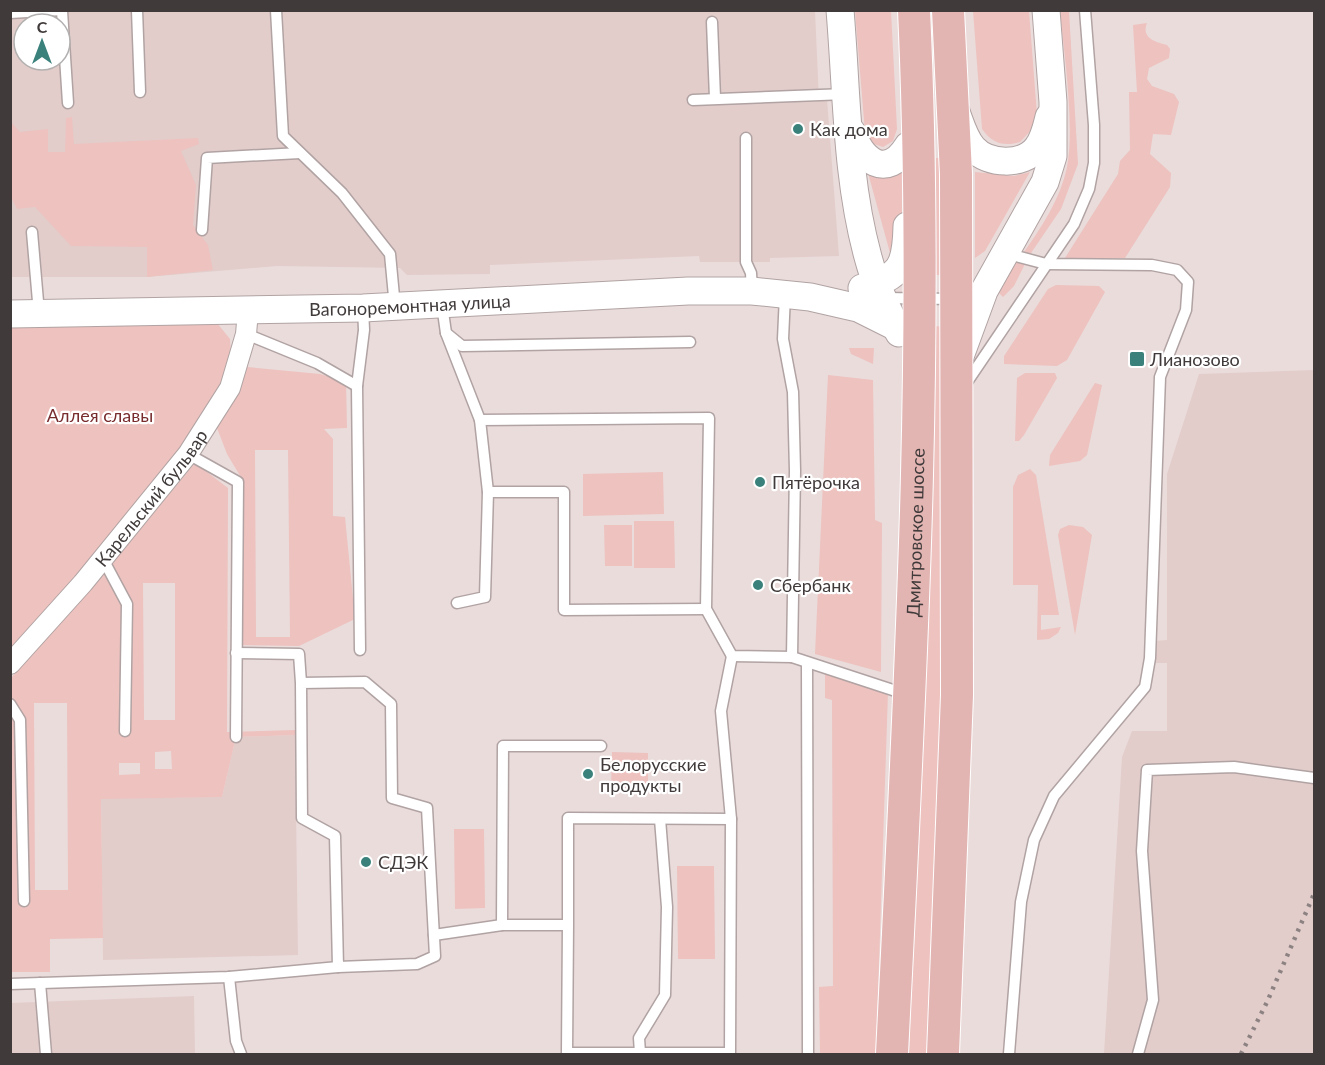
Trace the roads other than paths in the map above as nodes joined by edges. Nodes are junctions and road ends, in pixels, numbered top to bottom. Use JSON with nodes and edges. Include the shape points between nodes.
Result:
{"nodes":[{"id":1,"x":62,"y":10,"type":"edge"},
{"id":2,"x":137,"y":10,"type":"edge"},
{"id":3,"x":276,"y":10,"type":"edge"},
{"id":4,"x":840,"y":10,"type":"edge"},
{"id":5,"x":902,"y":10,"type":"edge"},
{"id":6,"x":914,"y":10,"type":"edge"},
{"id":7,"x":948,"y":10,"type":"edge"},
{"id":8,"x":1046,"y":10,"type":"edge"},
{"id":9,"x":1085,"y":10,"type":"edge"},
{"id":10,"x":10,"y":13,"type":"edge"},
{"id":11,"x":712,"y":22,"type":"dead end"},
{"id":12,"x":140,"y":92,"type":"dead end"},
{"id":13,"x":847,"y":94,"type":"junction"},
{"id":14,"x":715,"y":98,"type":"junction"},
{"id":15,"x":693,"y":100,"type":"dead end"},
{"id":16,"x":1053,"y":102,"type":"junction"},
{"id":17,"x":68,"y":103,"type":"dead end"},
{"id":18,"x":954,"y":105,"type":"junction"},
{"id":19,"x":848,"y":124,"type":"junction"},
{"id":20,"x":746,"y":138,"type":"dead end"},
{"id":21,"x":908,"y":146,"type":"junction"},
{"id":22,"x":300,"y":153,"type":"junction"},
{"id":23,"x":202,"y":230,"type":"dead end"},
{"id":24,"x":32,"y":232,"type":"dead end"},
{"id":25,"x":1005,"y":253,"type":"junction"},
{"id":26,"x":1046,"y":264,"type":"junction"},
{"id":27,"x":752,"y":291,"type":"junction"},
{"id":28,"x":879,"y":291,"type":"junction"},
{"id":29,"x":798,"y":296,"type":"junction"},
{"id":30,"x":920,"y":298,"type":"junction"},
{"id":31,"x":956,"y":299,"type":"junction"},
{"id":32,"x":442,"y":305,"type":"junction"},
{"id":33,"x":395,"y":307,"type":"junction"},
{"id":34,"x":363,"y":308,"type":"junction"},
{"id":35,"x":10,"y":314,"type":"edge"},
{"id":36,"x":39,"y":314,"type":"junction"},
{"id":37,"x":247,"y":323,"type":"junction"},
{"id":38,"x":896,"y":327,"type":"junction"},
{"id":39,"x":446,"y":333,"type":"junction"},
{"id":40,"x":690,"y":342,"type":"dead end"},
{"id":41,"x":956,"y":368,"type":"junction"},
{"id":42,"x":918,"y":378,"type":"junction"},
{"id":43,"x":357,"y":386,"type":"junction"},
{"id":44,"x":956,"y":401,"type":"junction"},
{"id":45,"x":480,"y":420,"type":"junction"},
{"id":46,"x":188,"y":454,"type":"junction"},
{"id":47,"x":488,"y":492,"type":"junction"},
{"id":48,"x":102,"y":559,"type":"junction"},
{"id":49,"x":457,"y":603,"type":"dead end"},
{"id":50,"x":706,"y":609,"type":"junction"},
{"id":51,"x":360,"y":650,"type":"dead end"},
{"id":52,"x":236,"y":653,"type":"junction"},
{"id":53,"x":732,"y":656,"type":"junction"},
{"id":54,"x":792,"y":657,"type":"junction"},
{"id":55,"x":807,"y":663,"type":"junction"},
{"id":56,"x":10,"y":664,"type":"edge"},
{"id":57,"x":301,"y":683,"type":"junction"},
{"id":58,"x":910,"y":695,"type":"junction"},
{"id":59,"x":10,"y":704,"type":"edge"},
{"id":60,"x":125,"y":731,"type":"dead end"},
{"id":61,"x":236,"y":737,"type":"dead end"},
{"id":62,"x":601,"y":746,"type":"dead end"},
{"id":63,"x":1314,"y":778,"type":"edge"},
{"id":64,"x":16,"y":803,"type":"edge"},
{"id":65,"x":660,"y":819,"type":"junction"},
{"id":66,"x":731,"y":819,"type":"junction"},
{"id":67,"x":24,"y":901,"type":"dead end"},
{"id":68,"x":502,"y":925,"type":"junction"},
{"id":69,"x":568,"y":925,"type":"junction"},
{"id":70,"x":434,"y":935,"type":"junction"},
{"id":71,"x":338,"y":967,"type":"junction"},
{"id":72,"x":229,"y":977,"type":"junction"},
{"id":73,"x":40,"y":983,"type":"junction"},
{"id":74,"x":10,"y":984,"type":"edge"},
{"id":75,"x":640,"y":1053,"type":"edge"},
{"id":76,"x":46,"y":1054,"type":"edge"},
{"id":77,"x":241,"y":1054,"type":"edge"},
{"id":78,"x":662,"y":1054,"type":"edge"},
{"id":79,"x":808,"y":1054,"type":"edge"},
{"id":80,"x":892,"y":1054,"type":"edge"},
{"id":81,"x":943,"y":1054,"type":"edge"},
{"id":82,"x":1009,"y":1054,"type":"edge"},
{"id":83,"x":1138,"y":1054,"type":"edge"}],
"edges":[{"from":1,"to":10,"type":"lane"},
{"from":1,"to":17,"type":"lane"},
{"from":2,"to":12,"type":"lane"},
{"from":3,"to":22,"type":"lane","via":[[283,136]]},
{"from":4,"to":13,"type":"street"},
{"from":5,"to":21,"type":"street"},
{"from":6,"to":30,"type":"main road","name":"Дмитровское шоссе","via":[[920,146]]},
{"from":7,"to":18,"type":"main road"},
{"from":8,"to":16,"type":"street"},
{"from":9,"to":26,"type":"lane","via":[[1094,163],[1083,207]]},
{"from":11,"to":14,"type":"lane"},
{"from":13,"to":14,"type":"lane"},
{"from":13,"to":19,"type":"street"},
{"from":14,"to":15,"type":"lane"},
{"from":16,"to":18,"type":"street","via":[[1044,137],[1036,150],[1008,161],[983,156],[973,148]]},
{"from":16,"to":25,"type":"street","via":[[1054,141],[1045,182]]},
{"from":18,"to":31,"type":"main road"},
{"from":19,"to":21,"type":"street","via":[[856,146],[864,158],[873,162],[893,162]]},
{"from":19,"to":28,"type":"street","via":[[857,211]]},
{"from":20,"to":27,"type":"lane","via":[[746,262]]},
{"from":21,"to":28,"type":"street","via":[[904,261]]},
{"from":22,"to":23,"type":"lane","via":[[207,158]]},
{"from":22,"to":33,"type":"lane","via":[[342,193],[390,254]]},
{"from":24,"to":36,"type":"lane"},
{"from":25,"to":26,"type":"lane"},
{"from":25,"to":41,"type":"street","via":[[984,291]]},
{"from":26,"to":44,"type":"lane"},
{"from":26,"to":82,"type":"lane","via":[[1152,265],[1177,270],[1188,282],[1186,310],[1160,377],[1150,658],[1145,687],[1054,796],[1034,840],[1021,902]]},
{"from":27,"to":29,"type":"street","name":"Вагоноремонтная улица"},
{"from":27,"to":32,"type":"street","name":"Вагоноремонтная улица"},
{"from":28,"to":29,"type":"street","name":"Вагоноремонтная улица"},
{"from":28,"to":30,"type":"lane"},
{"from":28,"to":38,"type":"street"},
{"from":29,"to":38,"type":"street","name":"Вагоноремонтная улица","via":[[858,308]]},
{"from":29,"to":54,"type":"lane","via":[[783,339],[793,392]]},
{"from":30,"to":31,"type":"lane"},
{"from":30,"to":42,"type":"main road","name":"Дмитровское шоссе"},
{"from":31,"to":41,"type":"main road"},
{"from":32,"to":33,"type":"street","name":"Вагоноремонтная улица"},
{"from":32,"to":39,"type":"lane"},
{"from":33,"to":34,"type":"street","name":"Вагоноремонтная улица"},
{"from":34,"to":37,"type":"street","name":"Вагоноремонтная улица"},
{"from":34,"to":43,"type":"lane"},
{"from":35,"to":36,"type":"street","name":"Вагоноремонтная улица"},
{"from":36,"to":37,"type":"street","name":"Вагоноремонтная улица"},
{"from":37,"to":43,"type":"lane"},
{"from":37,"to":46,"type":"street","name":"Карельский бульвар","via":[[230,388]]},
{"from":38,"to":42,"type":"street"},
{"from":39,"to":40,"type":"lane","via":[[462,346]]},
{"from":39,"to":45,"type":"lane"},
{"from":41,"to":44,"type":"main road"},
{"from":42,"to":58,"type":"main road","name":"Дмитровское шоссе"},
{"from":43,"to":51,"type":"lane"},
{"from":44,"to":81,"type":"main road","via":[[957,695]]},
{"from":45,"to":47,"type":"lane"},
{"from":45,"to":50,"type":"lane","via":[[709,418]]},
{"from":46,"to":48,"type":"street","name":"Карельский бульвар"},
{"from":46,"to":52,"type":"lane","via":[[238,482]]},
{"from":47,"to":49,"type":"lane","via":[[485,597]]},
{"from":47,"to":50,"type":"lane","via":[[564,492],[564,610]]},
{"from":48,"to":56,"type":"street","name":"Карельский бульвар"},
{"from":48,"to":60,"type":"lane","via":[[127,604]]},
{"from":50,"to":53,"type":"lane"},
{"from":52,"to":57,"type":"lane","via":[[299,654]]},
{"from":52,"to":61,"type":"lane"},
{"from":53,"to":54,"type":"lane"},
{"from":53,"to":66,"type":"lane","via":[[721,711]]},
{"from":54,"to":55,"type":"lane"},
{"from":55,"to":58,"type":"lane"},
{"from":55,"to":79,"type":"lane"},
{"from":57,"to":70,"type":"lane","via":[[365,682],[391,704],[392,798],[427,808]]},
{"from":57,"to":71,"type":"lane","via":[[302,818],[335,836]]},
{"from":58,"to":80,"type":"main road","name":"Дмитровское шоссе"},
{"from":59,"to":64,"type":"lane","via":[[20,720]]},
{"from":62,"to":68,"type":"lane","via":[[503,746]]},
{"from":63,"to":83,"type":"lane","via":[[1234,767],[1147,770],[1142,850],[1153,1000]]},
{"from":64,"to":67,"type":"lane"},
{"from":65,"to":66,"type":"lane"},
{"from":65,"to":69,"type":"lane","via":[[568,818]]},
{"from":65,"to":75,"type":"lane","via":[[667,908],[665,994],[639,1038]]},
{"from":66,"to":78,"type":"lane","via":[[730,1053]]},
{"from":68,"to":69,"type":"lane"},
{"from":68,"to":70,"type":"lane"},
{"from":69,"to":75,"type":"lane","via":[[567,1053]]},
{"from":70,"to":71,"type":"lane","via":[[435,956],[417,964]]},
{"from":71,"to":72,"type":"lane"},
{"from":72,"to":73,"type":"lane"},
{"from":72,"to":77,"type":"lane"},
{"from":73,"to":74,"type":"lane"},
{"from":73,"to":76,"type":"lane"},
{"from":75,"to":78,"type":"lane"}]}
